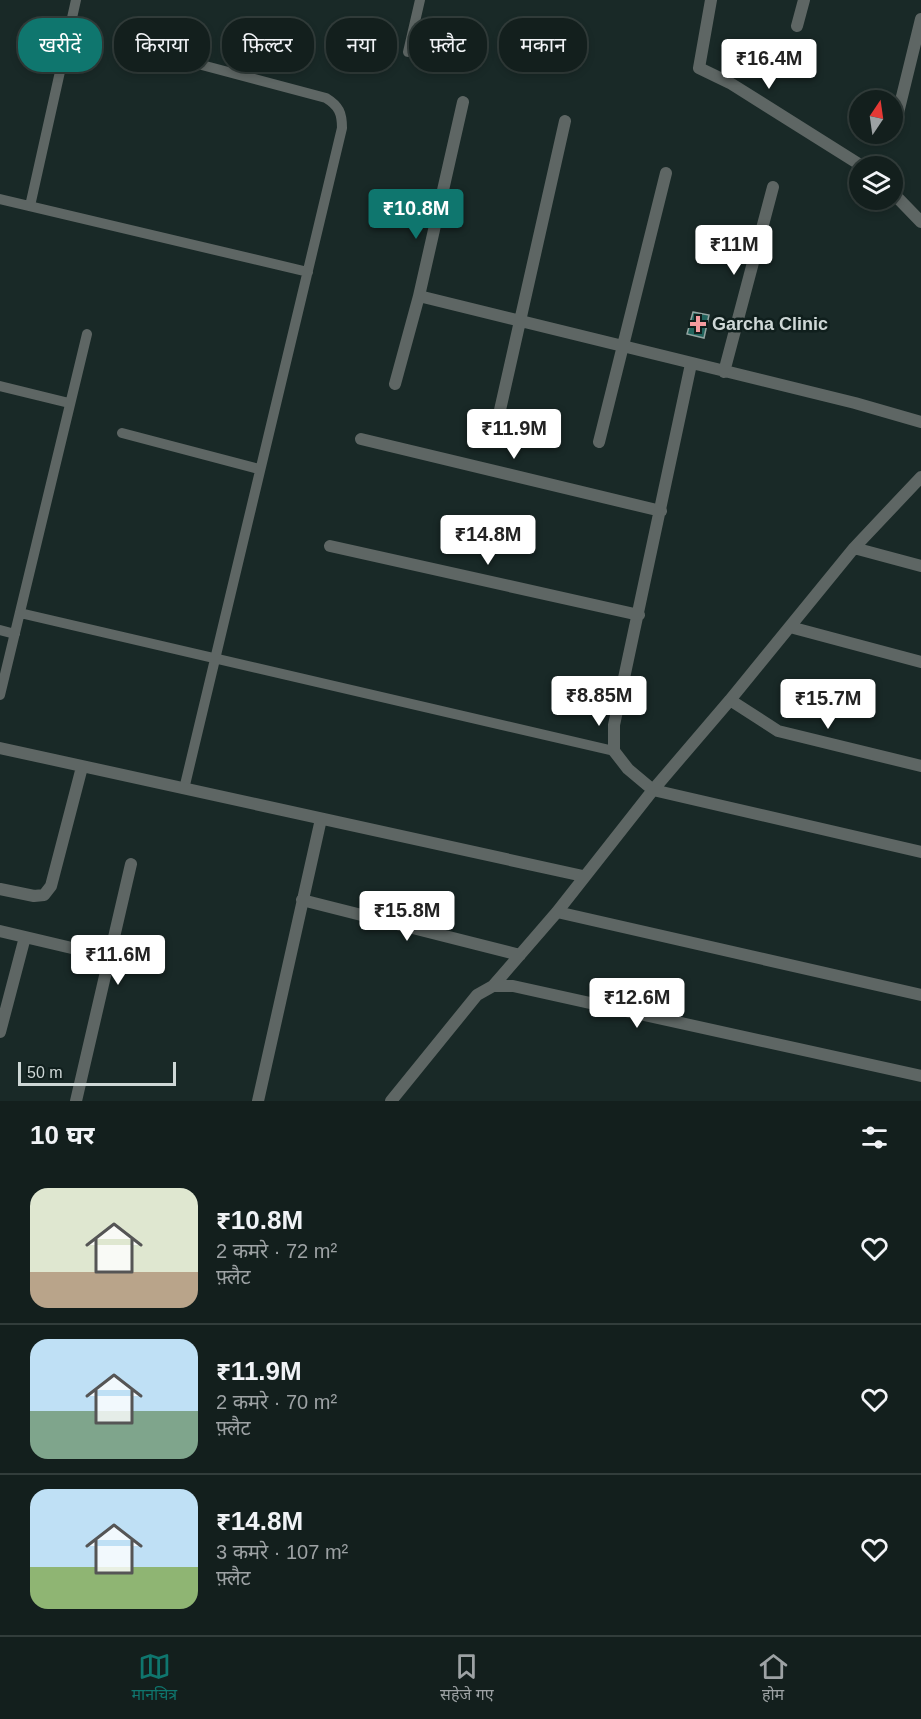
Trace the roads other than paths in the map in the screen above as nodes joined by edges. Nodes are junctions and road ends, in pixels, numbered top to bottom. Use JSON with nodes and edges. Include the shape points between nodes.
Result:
{"nodes":[{"id":1,"x":76,"y":0,"type":"edge"},
{"id":2,"x":420,"y":0,"type":"edge"},
{"id":3,"x":711,"y":0,"type":"edge"},
{"id":4,"x":804,"y":0,"type":"edge"},
{"id":5,"x":921,"y":19,"type":"edge"},
{"id":6,"x":797,"y":26,"type":"dead end"},
{"id":7,"x":408,"y":52,"type":"dead end"},
{"id":8,"x":210,"y":67,"type":"edge"},
{"id":9,"x":903,"y":92,"type":"edge"},
{"id":10,"x":463,"y":102,"type":"dead end"},
{"id":11,"x":565,"y":122,"type":"dead end"},
{"id":12,"x":849,"y":158,"type":"edge"},
{"id":13,"x":666,"y":173,"type":"dead end"},
{"id":14,"x":773,"y":187,"type":"dead end"},
{"id":15,"x":0,"y":199,"type":"edge"},
{"id":16,"x":903,"y":203,"type":"edge"},
{"id":17,"x":30,"y":206,"type":"junction"},
{"id":18,"x":921,"y":222,"type":"edge"},
{"id":19,"x":308,"y":272,"type":"junction"},
{"id":20,"x":419,"y":297,"type":"junction"},
{"id":21,"x":520,"y":322,"type":"junction"},
{"id":22,"x":87,"y":334,"type":"dead end"},
{"id":23,"x":622,"y":347,"type":"junction"},
{"id":24,"x":692,"y":364,"type":"junction"},
{"id":25,"x":724,"y":372,"type":"junction"},
{"id":26,"x":395,"y":384,"type":"dead end"},
{"id":27,"x":0,"y":386,"type":"edge"},
{"id":28,"x":69,"y":403,"type":"junction"},
{"id":29,"x":500,"y":410,"type":"dead end"},
{"id":30,"x":921,"y":422,"type":"edge"},
{"id":31,"x":122,"y":433,"type":"dead end"},
{"id":32,"x":361,"y":439,"type":"dead end"},
{"id":33,"x":599,"y":442,"type":"dead end"},
{"id":34,"x":259,"y":469,"type":"junction"},
{"id":35,"x":921,"y":477,"type":"edge"},
{"id":36,"x":661,"y":511,"type":"junction"},
{"id":37,"x":330,"y":546,"type":"dead end"},
{"id":38,"x":854,"y":548,"type":"junction"},
{"id":39,"x":921,"y":566,"type":"edge"},
{"id":40,"x":20,"y":613,"type":"junction"},
{"id":41,"x":639,"y":615,"type":"junction"},
{"id":42,"x":790,"y":627,"type":"junction"},
{"id":43,"x":0,"y":630,"type":"edge"},
{"id":44,"x":15,"y":634,"type":"junction"},
{"id":45,"x":216,"y":660,"type":"junction"},
{"id":46,"x":921,"y":662,"type":"edge"},
{"id":47,"x":0,"y":695,"type":"edge"},
{"id":48,"x":730,"y":700,"type":"junction"},
{"id":49,"x":0,"y":748,"type":"edge"},
{"id":50,"x":614,"y":751,"type":"junction"},
{"id":51,"x":921,"y":766,"type":"edge"},
{"id":52,"x":82,"y":767,"type":"junction"},
{"id":53,"x":184,"y":789,"type":"junction"},
{"id":54,"x":653,"y":790,"type":"junction"},
{"id":55,"x":321,"y":819,"type":"junction"},
{"id":56,"x":921,"y":852,"type":"edge"},
{"id":57,"x":131,"y":864,"type":"dead end"},
{"id":58,"x":583,"y":876,"type":"junction"},
{"id":59,"x":0,"y":889,"type":"edge"},
{"id":60,"x":302,"y":900,"type":"junction"},
{"id":61,"x":556,"y":912,"type":"junction"},
{"id":62,"x":0,"y":931,"type":"edge"},
{"id":63,"x":24,"y":937,"type":"junction"},
{"id":64,"x":519,"y":955,"type":"junction"},
{"id":65,"x":110,"y":957,"type":"junction"},
{"id":66,"x":492,"y":986,"type":"junction"},
{"id":67,"x":921,"y":995,"type":"edge"},
{"id":68,"x":0,"y":1032,"type":"edge"},
{"id":69,"x":921,"y":1076,"type":"edge"},
{"id":70,"x":76,"y":1101,"type":"edge"},
{"id":71,"x":258,"y":1101,"type":"edge"},
{"id":72,"x":391,"y":1101,"type":"edge"}],
"edges":[{"from":1,"to":17,"type":"lane"},
{"from":2,"to":7,"type":"lane"},
{"from":3,"to":12,"type":"street","via":[[699,68],[730,83]]},
{"from":4,"to":6,"type":"street"},
{"from":5,"to":9,"type":"street"},
{"from":8,"to":19,"type":"lane","via":[[326,98],[342,114]]},
{"from":10,"to":20,"type":"street"},
{"from":11,"to":21,"type":"street"},
{"from":13,"to":23,"type":"street"},
{"from":14,"to":25,"type":"street"},
{"from":15,"to":17,"type":"lane"},
{"from":16,"to":18,"type":"street"},
{"from":17,"to":19,"type":"lane"},
{"from":19,"to":34,"type":"lane"},
{"from":20,"to":21,"type":"street"},
{"from":20,"to":26,"type":"street"},
{"from":21,"to":23,"type":"street"},
{"from":21,"to":29,"type":"street"},
{"from":22,"to":28,"type":"lane"},
{"from":23,"to":24,"type":"street"},
{"from":23,"to":33,"type":"street"},
{"from":24,"to":25,"type":"street"},
{"from":24,"to":36,"type":"street"},
{"from":25,"to":30,"type":"street"},
{"from":27,"to":28,"type":"lane"},
{"from":28,"to":40,"type":"lane"},
{"from":31,"to":34,"type":"lane"},
{"from":32,"to":36,"type":"street"},
{"from":34,"to":45,"type":"lane"},
{"from":35,"to":38,"type":"street"},
{"from":36,"to":41,"type":"street"},
{"from":37,"to":41,"type":"street"},
{"from":38,"to":39,"type":"street"},
{"from":38,"to":42,"type":"street"},
{"from":40,"to":44,"type":"lane"},
{"from":40,"to":45,"type":"lane"},
{"from":41,"to":50,"type":"street","via":[[614,725]]},
{"from":42,"to":46,"type":"street"},
{"from":42,"to":48,"type":"street"},
{"from":43,"to":44,"type":"lane"},
{"from":44,"to":47,"type":"lane"},
{"from":45,"to":50,"type":"lane"},
{"from":45,"to":53,"type":"lane"},
{"from":48,"to":51,"type":"street","via":[[778,731]]},
{"from":48,"to":54,"type":"street"},
{"from":49,"to":52,"type":"street"},
{"from":50,"to":54,"type":"street"},
{"from":52,"to":53,"type":"street"},
{"from":52,"to":59,"type":"street","via":[[51,886],[44,895],[34,896]]},
{"from":53,"to":55,"type":"street"},
{"from":54,"to":56,"type":"street"},
{"from":54,"to":58,"type":"street"},
{"from":55,"to":58,"type":"street"},
{"from":55,"to":60,"type":"street"},
{"from":57,"to":65,"type":"street"},
{"from":58,"to":61,"type":"street"},
{"from":60,"to":64,"type":"street"},
{"from":60,"to":71,"type":"street"},
{"from":61,"to":64,"type":"street"},
{"from":61,"to":67,"type":"street"},
{"from":62,"to":63,"type":"street"},
{"from":63,"to":65,"type":"street"},
{"from":63,"to":68,"type":"street"},
{"from":64,"to":66,"type":"street"},
{"from":65,"to":70,"type":"street"},
{"from":66,"to":69,"type":"street","via":[[513,986]]},
{"from":66,"to":72,"type":"street","via":[[477,995]]}]}
